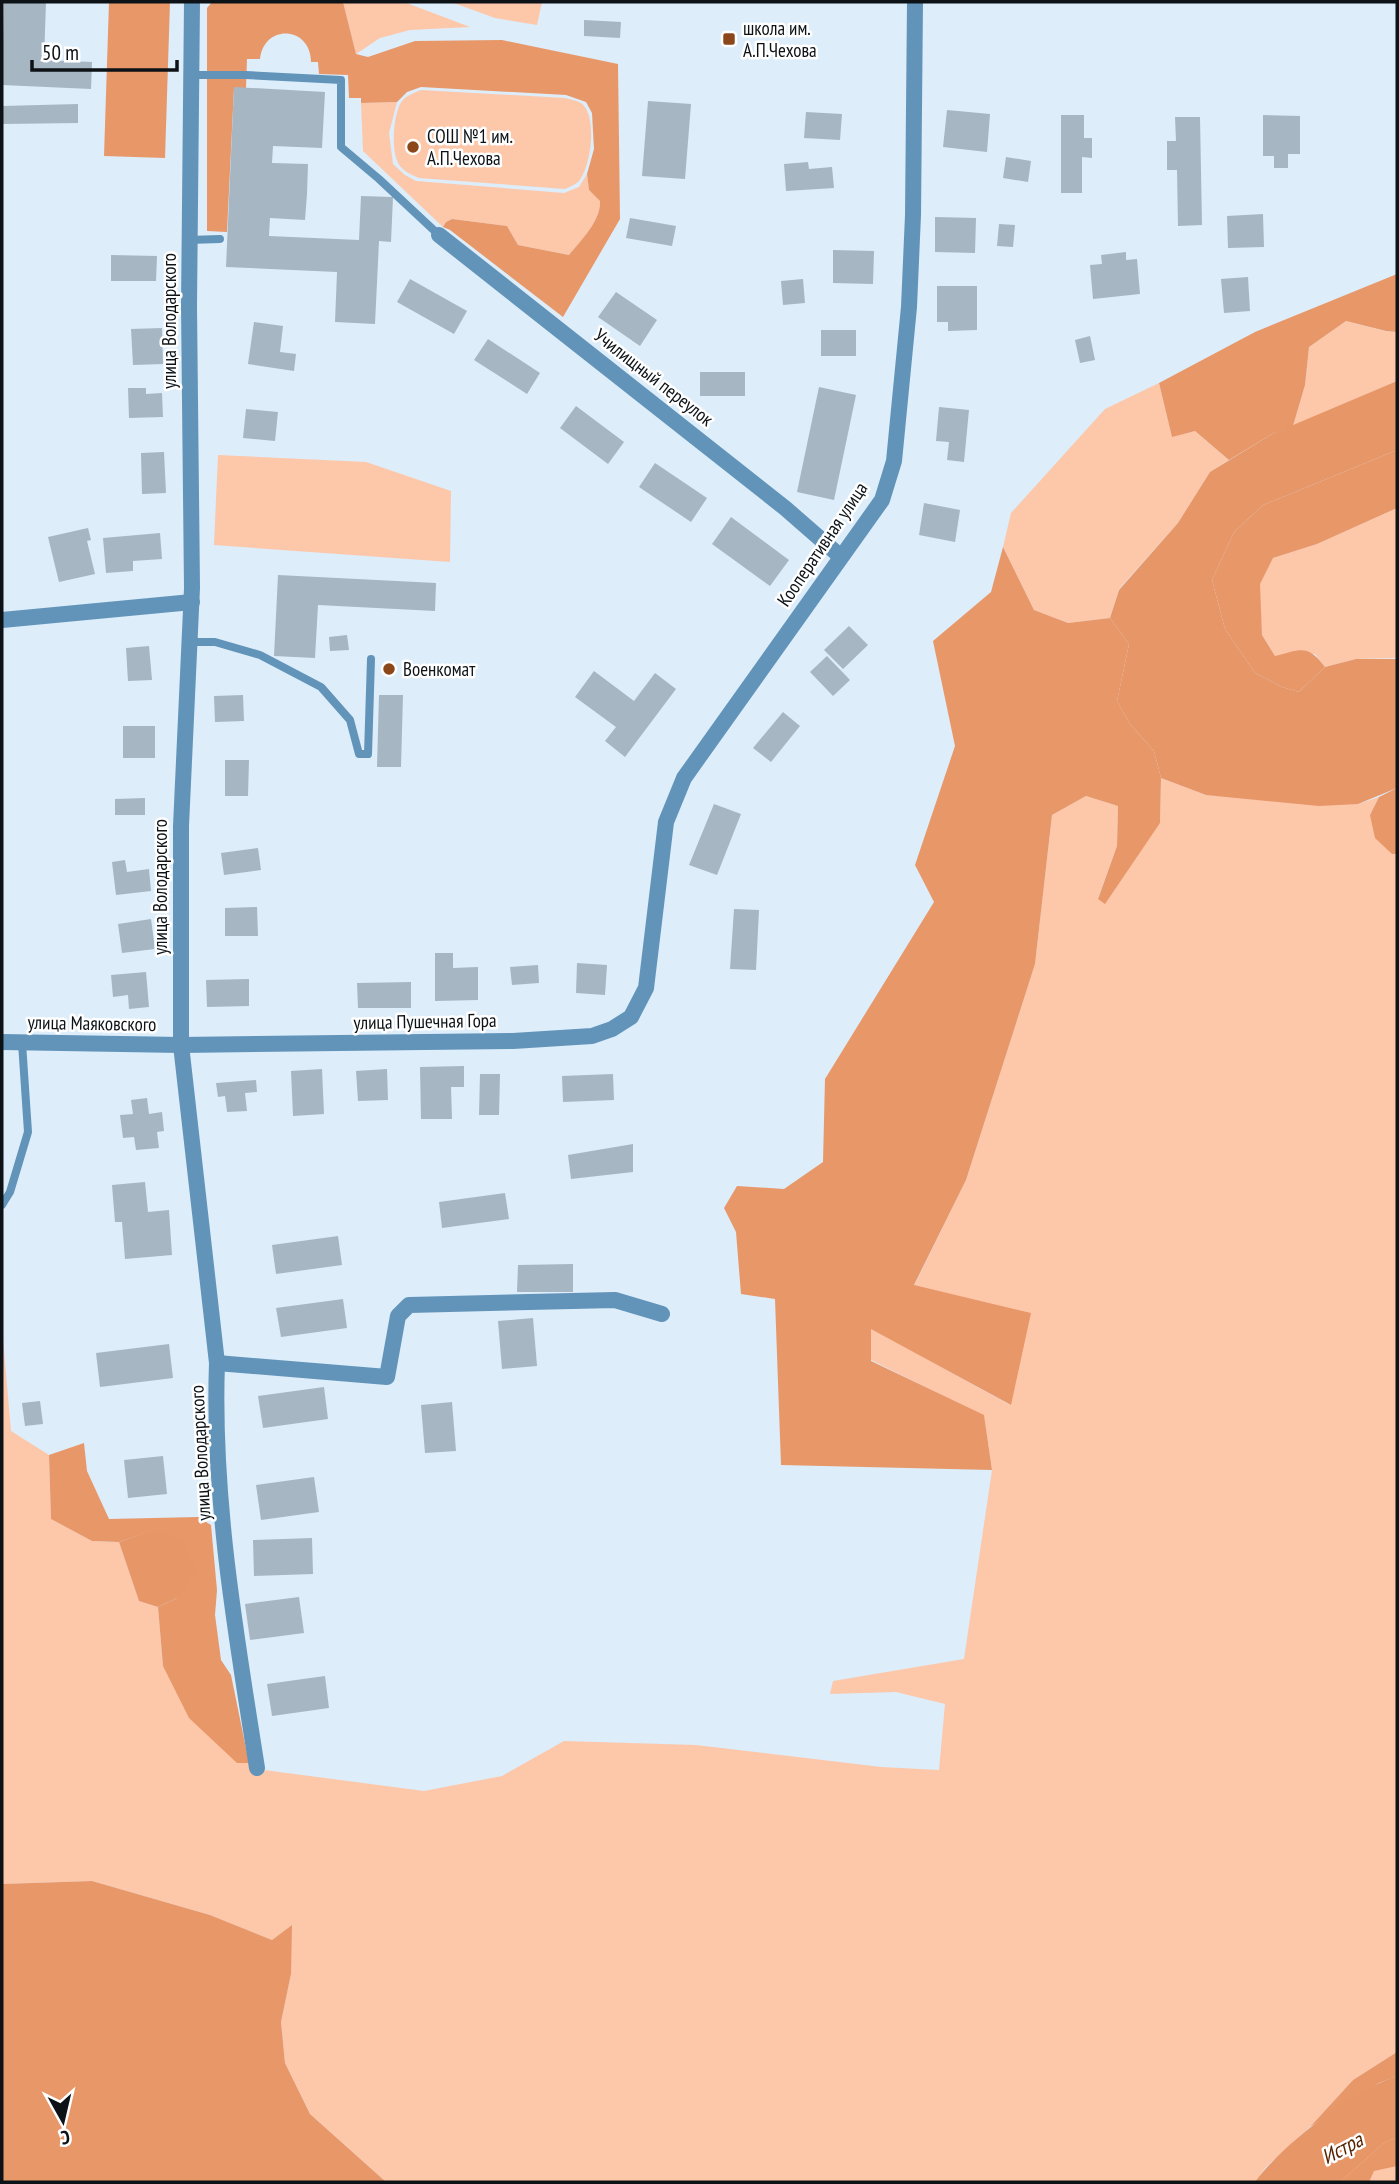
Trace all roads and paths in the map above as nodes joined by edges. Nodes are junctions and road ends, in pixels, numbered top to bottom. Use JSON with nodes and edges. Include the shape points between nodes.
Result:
{"nodes":[{"id":1,"x":191,"y":2,"type":"edge"},
{"id":2,"x":915,"y":2,"type":"edge"},
{"id":3,"x":191,"y":75,"type":"junction"},
{"id":4,"x":439,"y":235,"type":"joint"},
{"id":5,"x":220,"y":239,"type":"dead end"},
{"id":6,"x":189,"y":240,"type":"junction"},
{"id":7,"x":840,"y":556,"type":"junction"},
{"id":8,"x":192,"y":602,"type":"junction"},
{"id":9,"x":2,"y":620,"type":"edge"},
{"id":10,"x":191,"y":642,"type":"junction"},
{"id":11,"x":371,"y":659,"type":"dead end"},
{"id":12,"x":646,"y":988,"type":"joint"},
{"id":13,"x":2,"y":1042,"type":"edge"},
{"id":14,"x":22,"y":1043,"type":"junction"},
{"id":15,"x":181,"y":1045,"type":"junction"},
{"id":16,"x":2,"y":1205,"type":"edge"},
{"id":17,"x":662,"y":1314,"type":"dead end"},
{"id":18,"x":217,"y":1363,"type":"junction"},
{"id":19,"x":257,"y":1768,"type":"dead end"}],
"edges":[{"from":1,"to":3,"type":"street","name":"улица Володарского"},
{"from":2,"to":7,"type":"street","name":"Кооперативная улица","via":[[914,215],[894,461],[881,500]]},
{"from":3,"to":4,"type":"lane","via":[[341,80],[341,147]]},
{"from":3,"to":6,"type":"street","name":"улица Володарского"},
{"from":4,"to":7,"type":"street","name":"Училищный переулок"},
{"from":5,"to":6,"type":"lane"},
{"from":6,"to":8,"type":"street","name":"улица Володарского"},
{"from":7,"to":12,"type":"street","name":"Кооперативная улица","via":[[684,778],[666,822]]},
{"from":8,"to":9,"type":"street"},
{"from":8,"to":10,"type":"street","name":"улица Володарского"},
{"from":10,"to":11,"type":"lane","via":[[215,642],[260,655],[321,687],[351,720],[359,754],[368,754]]},
{"from":10,"to":15,"type":"street","name":"улица Володарского","via":[[181,826]]},
{"from":12,"to":15,"type":"street","name":"улица Пушечная Гора","via":[[631,1017],[592,1036]]},
{"from":13,"to":14,"type":"street","name":"улица Маяковского"},
{"from":14,"to":15,"type":"street","name":"улица Маяковского"},
{"from":14,"to":16,"type":"lane","via":[[29,1132]]},
{"from":15,"to":18,"type":"street","name":"улица Володарского"},
{"from":17,"to":18,"type":"street","via":[[615,1300],[409,1305],[398,1317],[387,1377]]},
{"from":18,"to":19,"type":"street","name":"улица Володарского","via":[[215,1411],[228,1587]]}]}
